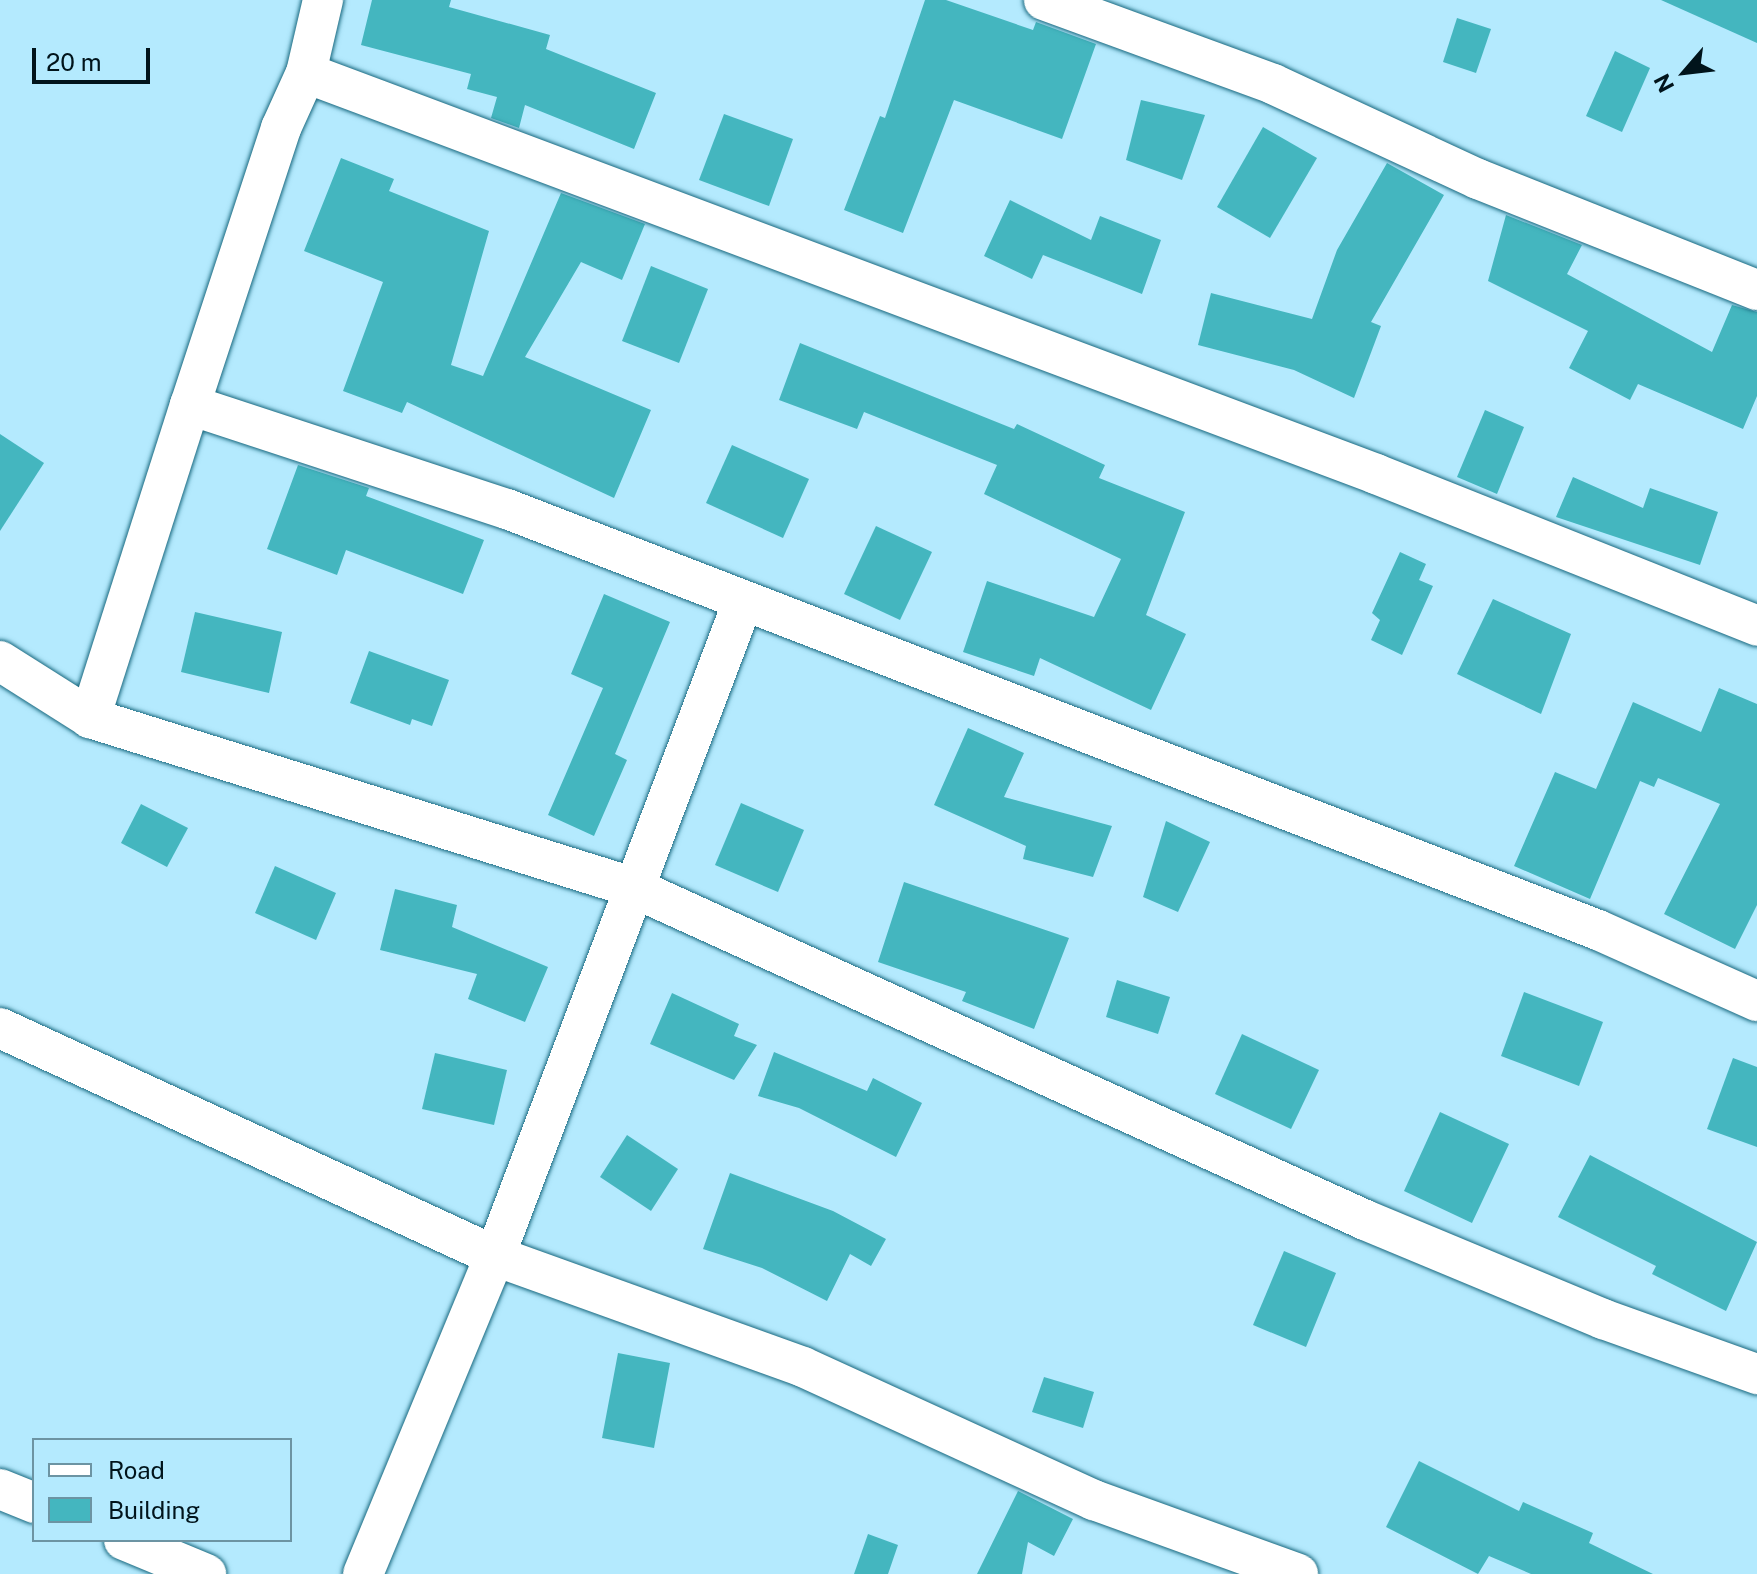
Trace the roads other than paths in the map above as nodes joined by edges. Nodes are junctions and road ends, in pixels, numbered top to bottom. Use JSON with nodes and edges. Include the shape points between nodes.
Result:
{"nodes":[{"id":1,"x":323,"y":0,"type":"edge"},
{"id":2,"x":1044,"y":0,"type":"edge"},
{"id":3,"x":306,"y":73,"type":"junction"},
{"id":4,"x":1757,"y":290,"type":"edge"},
{"id":5,"x":190,"y":405,"type":"junction"},
{"id":6,"x":742,"y":604,"type":"junction"},
{"id":7,"x":1757,"y":626,"type":"edge"},
{"id":8,"x":0,"y":661,"type":"edge"},
{"id":9,"x":90,"y":718,"type":"junction"},
{"id":10,"x":632,"y":887,"type":"junction"},
{"id":11,"x":1757,"y":1001,"type":"edge"},
{"id":12,"x":0,"y":1028,"type":"edge"},
{"id":13,"x":495,"y":1256,"type":"junction"},
{"id":14,"x":1757,"y":1374,"type":"edge"},
{"id":15,"x":0,"y":1489,"type":"edge"},
{"id":16,"x":32,"y":1502,"type":"edge"},
{"id":17,"x":129,"y":1542,"type":"edge"},
{"id":18,"x":206,"y":1574,"type":"edge"},
{"id":19,"x":363,"y":1574,"type":"edge"},
{"id":20,"x":1298,"y":1574,"type":"edge"}],
"edges":[{"from":1,"to":3,"type":"street"},
{"from":2,"to":4,"type":"street","via":[[1273,84],[1478,179]]},
{"from":3,"to":5,"type":"street","via":[[281,128]]},
{"from":3,"to":7,"type":"street","via":[[1376,474]]},
{"from":5,"to":6,"type":"street","via":[[507,509]]},
{"from":5,"to":9,"type":"street"},
{"from":6,"to":10,"type":"street"},
{"from":6,"to":11,"type":"street","via":[[1598,930]]},
{"from":8,"to":9,"type":"street"},
{"from":9,"to":10,"type":"street"},
{"from":10,"to":13,"type":"street"},
{"from":10,"to":14,"type":"street","via":[[1365,1220],[1603,1319]]},
{"from":12,"to":13,"type":"street"},
{"from":13,"to":19,"type":"street"},
{"from":13,"to":20,"type":"street","via":[[803,1367],[1094,1500]]},
{"from":15,"to":16,"type":"street"},
{"from":17,"to":18,"type":"street"}]}
